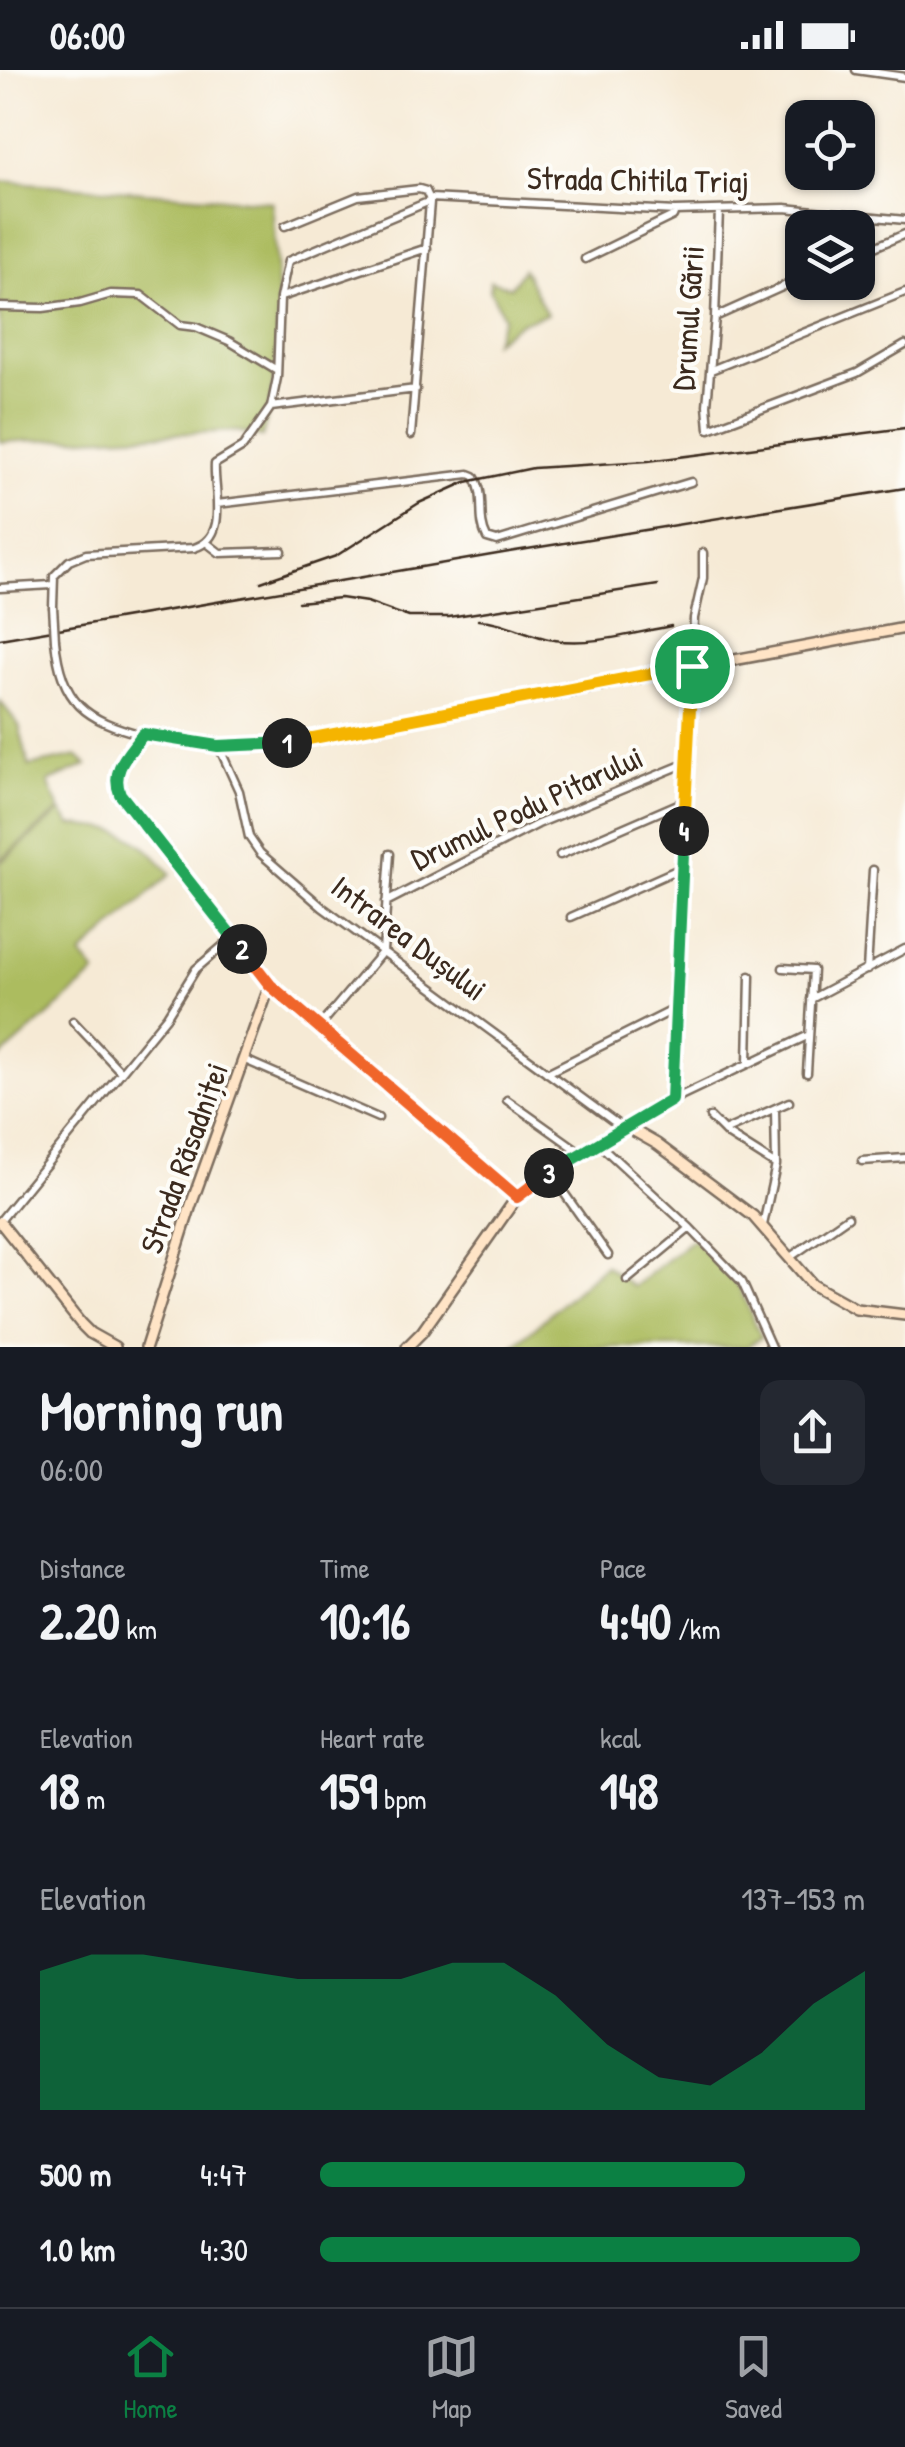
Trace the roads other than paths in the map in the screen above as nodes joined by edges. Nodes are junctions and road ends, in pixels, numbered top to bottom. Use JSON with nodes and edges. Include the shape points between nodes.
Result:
{"nodes":[{"id":1,"x":856,"y":70,"type":"edge"},
{"id":2,"x":905,"y":76,"type":"edge"},
{"id":3,"x":430,"y":199,"type":"junction"},
{"id":4,"x":675,"y":210,"type":"junction"},
{"id":5,"x":719,"y":210,"type":"junction"},
{"id":6,"x":905,"y":220,"type":"edge"},
{"id":7,"x":284,"y":226,"type":"dead end"},
{"id":8,"x":905,"y":234,"type":"edge"},
{"id":9,"x":875,"y":247,"type":"edge"},
{"id":10,"x":427,"y":248,"type":"junction"},
{"id":11,"x":584,"y":258,"type":"dead end"},
{"id":12,"x":785,"y":286,"type":"edge"},
{"id":13,"x":905,"y":292,"type":"edge"},
{"id":14,"x":280,"y":298,"type":"junction"},
{"id":15,"x":0,"y":307,"type":"edge"},
{"id":16,"x":715,"y":317,"type":"junction"},
{"id":17,"x":905,"y":346,"type":"edge"},
{"id":18,"x":277,"y":370,"type":"junction"},
{"id":19,"x":711,"y":370,"type":"junction"},
{"id":20,"x":416,"y":388,"type":"junction"},
{"id":21,"x":271,"y":407,"type":"junction"},
{"id":22,"x":411,"y":434,"type":"dead end"},
{"id":23,"x":690,"y":482,"type":"dead end"},
{"id":24,"x":217,"y":504,"type":"junction"},
{"id":25,"x":207,"y":542,"type":"junction"},
{"id":26,"x":282,"y":552,"type":"dead end"},
{"id":27,"x":703,"y":552,"type":"dead end"},
{"id":28,"x":52,"y":586,"type":"junction"},
{"id":29,"x":0,"y":588,"type":"edge"},
{"id":30,"x":905,"y":628,"type":"edge"},
{"id":31,"x":692,"y":666,"type":"junction"},
{"id":32,"x":143,"y":734,"type":"junction"},
{"id":33,"x":218,"y":746,"type":"junction"},
{"id":34,"x":689,"y":762,"type":"junction"},
{"id":35,"x":687,"y":800,"type":"junction"},
{"id":36,"x":390,"y":854,"type":"dead end"},
{"id":37,"x":560,"y":855,"type":"dead end"},
{"id":38,"x":682,"y":868,"type":"junction"},
{"id":39,"x":873,"y":870,"type":"dead end"},
{"id":40,"x":386,"y":902,"type":"junction"},
{"id":41,"x":571,"y":917,"type":"dead end"},
{"id":42,"x":233,"y":937,"type":"junction"},
{"id":43,"x":905,"y":949,"type":"edge"},
{"id":44,"x":383,"y":952,"type":"junction"},
{"id":45,"x":783,"y":968,"type":"dead end"},
{"id":46,"x":866,"y":970,"type":"junction"},
{"id":47,"x":750,"y":976,"type":"dead end"},
{"id":48,"x":270,"y":985,"type":"junction"},
{"id":49,"x":811,"y":1000,"type":"junction"},
{"id":50,"x":675,"y":1010,"type":"junction"},
{"id":51,"x":73,"y":1021,"type":"dead end"},
{"id":52,"x":319,"y":1027,"type":"junction"},
{"id":53,"x":807,"y":1036,"type":"junction"},
{"id":54,"x":245,"y":1060,"type":"junction"},
{"id":55,"x":748,"y":1063,"type":"junction"},
{"id":56,"x":121,"y":1072,"type":"junction"},
{"id":57,"x":807,"y":1072,"type":"dead end"},
{"id":58,"x":547,"y":1074,"type":"junction"},
{"id":59,"x":507,"y":1100,"type":"dead end"},
{"id":60,"x":672,"y":1100,"type":"junction"},
{"id":61,"x":789,"y":1102,"type":"dead end"},
{"id":62,"x":775,"y":1108,"type":"junction"},
{"id":63,"x":378,"y":1118,"type":"dead end"},
{"id":64,"x":710,"y":1118,"type":"dead end"},
{"id":65,"x":626,"y":1128,"type":"junction"},
{"id":66,"x":724,"y":1131,"type":"junction"},
{"id":67,"x":599,"y":1144,"type":"junction"},
{"id":68,"x":583,"y":1154,"type":"junction"},
{"id":69,"x":905,"y":1158,"type":"edge"},
{"id":70,"x":862,"y":1162,"type":"dead end"},
{"id":71,"x":776,"y":1165,"type":"junction"},
{"id":72,"x":550,"y":1172,"type":"junction"},
{"id":73,"x":517,"y":1197,"type":"junction"},
{"id":74,"x":848,"y":1217,"type":"dead end"},
{"id":75,"x":0,"y":1222,"type":"edge"},
{"id":76,"x":763,"y":1226,"type":"junction"},
{"id":77,"x":690,"y":1228,"type":"junction"},
{"id":78,"x":608,"y":1255,"type":"dead end"},
{"id":79,"x":790,"y":1258,"type":"junction"},
{"id":80,"x":627,"y":1280,"type":"dead end"},
{"id":81,"x":905,"y":1305,"type":"edge"},
{"id":82,"x":904,"y":1316,"type":"edge"},
{"id":83,"x":115,"y":1347,"type":"edge"},
{"id":84,"x":146,"y":1347,"type":"edge"},
{"id":85,"x":407,"y":1347,"type":"edge"},
{"id":86,"x":771,"y":1347,"type":"edge"}],
"edges":[{"from":1,"to":2,"type":"street"},
{"from":3,"to":4,"type":"street","name":"Strada Chitila Triaj"},
{"from":3,"to":7,"type":"street","name":"Strada Chitila Triaj","via":[[419,188],[358,196]]},
{"from":3,"to":10,"type":"street"},
{"from":3,"to":14,"type":"street","via":[[288,261]]},
{"from":4,"to":5,"type":"street","name":"Strada Chitila Triaj"},
{"from":4,"to":11,"type":"street"},
{"from":5,"to":6,"type":"street","name":"Strada Chitila Triaj","via":[[795,208]]},
{"from":5,"to":16,"type":"street","name":"Drumul Gării"},
{"from":8,"to":9,"type":"street"},
{"from":10,"to":14,"type":"street"},
{"from":10,"to":20,"type":"street"},
{"from":12,"to":16,"type":"street"},
{"from":13,"to":19,"type":"street"},
{"from":14,"to":18,"type":"street"},
{"from":15,"to":18,"type":"street","via":[[140,295],[180,325],[236,344]]},
{"from":16,"to":19,"type":"street","name":"Drumul Gării"},
{"from":17,"to":19,"type":"street","name":"Drumul Gării","via":[[709,430]]},
{"from":18,"to":21,"type":"street"},
{"from":20,"to":21,"type":"street"},
{"from":20,"to":22,"type":"street"},
{"from":21,"to":24,"type":"street","via":[[243,447],[215,464]]},
{"from":23,"to":24,"type":"street","via":[[497,541],[483,530],[483,494],[472,474]]},
{"from":24,"to":25,"type":"street","via":[[216,528]]},
{"from":25,"to":26,"type":"street","via":[[220,553]]},
{"from":25,"to":28,"type":"street","via":[[80,556],[58,570]]},
{"from":27,"to":31,"type":"street"},
{"from":28,"to":29,"type":"street"},
{"from":28,"to":32,"type":"street","bridge":true,"via":[[55,640],[71,698],[100,722]]},
{"from":30,"to":31,"type":"main road"},
{"from":31,"to":33,"type":"main road","via":[[295,742]]},
{"from":31,"to":34,"type":"street"},
{"from":32,"to":33,"type":"main road"},
{"from":32,"to":42,"type":"main road","via":[[117,770],[120,794]]},
{"from":33,"to":44,"type":"street","name":"Intrarea Dușului","via":[[260,854]]},
{"from":34,"to":35,"type":"street"},
{"from":34,"to":40,"type":"street","name":"Drumul Podu Pitarului","via":[[538,824]]},
{"from":35,"to":37,"type":"street"},
{"from":35,"to":38,"type":"street"},
{"from":36,"to":40,"type":"street"},
{"from":38,"to":41,"type":"street"},
{"from":38,"to":50,"type":"street"},
{"from":39,"to":46,"type":"street"},
{"from":40,"to":44,"type":"street"},
{"from":42,"to":48,"type":"main road"},
{"from":42,"to":56,"type":"street","via":[[196,969]]},
{"from":43,"to":46,"type":"street"},
{"from":44,"to":52,"type":"street"},
{"from":44,"to":58,"type":"street","name":"Intrarea Dușului"},
{"from":45,"to":49,"type":"street","via":[[814,970]]},
{"from":46,"to":49,"type":"street"},
{"from":47,"to":55,"type":"street"},
{"from":48,"to":52,"type":"street"},
{"from":48,"to":54,"type":"main road","name":"Strada Răsadniței"},
{"from":49,"to":53,"type":"street"},
{"from":50,"to":58,"type":"street"},
{"from":50,"to":60,"type":"street"},
{"from":51,"to":56,"type":"street"},
{"from":52,"to":73,"type":"street"},
{"from":53,"to":55,"type":"street"},
{"from":53,"to":57,"type":"street"},
{"from":54,"to":63,"type":"street"},
{"from":54,"to":84,"type":"main road","name":"Strada Răsadniței"},
{"from":55,"to":60,"type":"street"},
{"from":56,"to":75,"type":"street"},
{"from":58,"to":65,"type":"street","name":"Intrarea Dușului"},
{"from":59,"to":68,"type":"street"},
{"from":60,"to":65,"type":"street"},
{"from":61,"to":62,"type":"street"},
{"from":62,"to":66,"type":"street"},
{"from":62,"to":71,"type":"street"},
{"from":64,"to":66,"type":"street"},
{"from":65,"to":67,"type":"main road"},
{"from":65,"to":76,"type":"main road","via":[[657,1144]]},
{"from":66,"to":71,"type":"street"},
{"from":67,"to":68,"type":"main road"},
{"from":67,"to":77,"type":"street"},
{"from":68,"to":72,"type":"main road"},
{"from":69,"to":70,"type":"street"},
{"from":71,"to":76,"type":"street"},
{"from":72,"to":73,"type":"main road"},
{"from":72,"to":78,"type":"street"},
{"from":73,"to":85,"type":"main road"},
{"from":74,"to":79,"type":"street"},
{"from":75,"to":83,"type":"main road","via":[[90,1333]]},
{"from":76,"to":79,"type":"main road"},
{"from":77,"to":80,"type":"street"},
{"from":77,"to":86,"type":"street","via":[[742,1282]]},
{"from":79,"to":82,"type":"main road","via":[[807,1280],[844,1304]]},
{"from":81,"to":82,"type":"street"}]}
